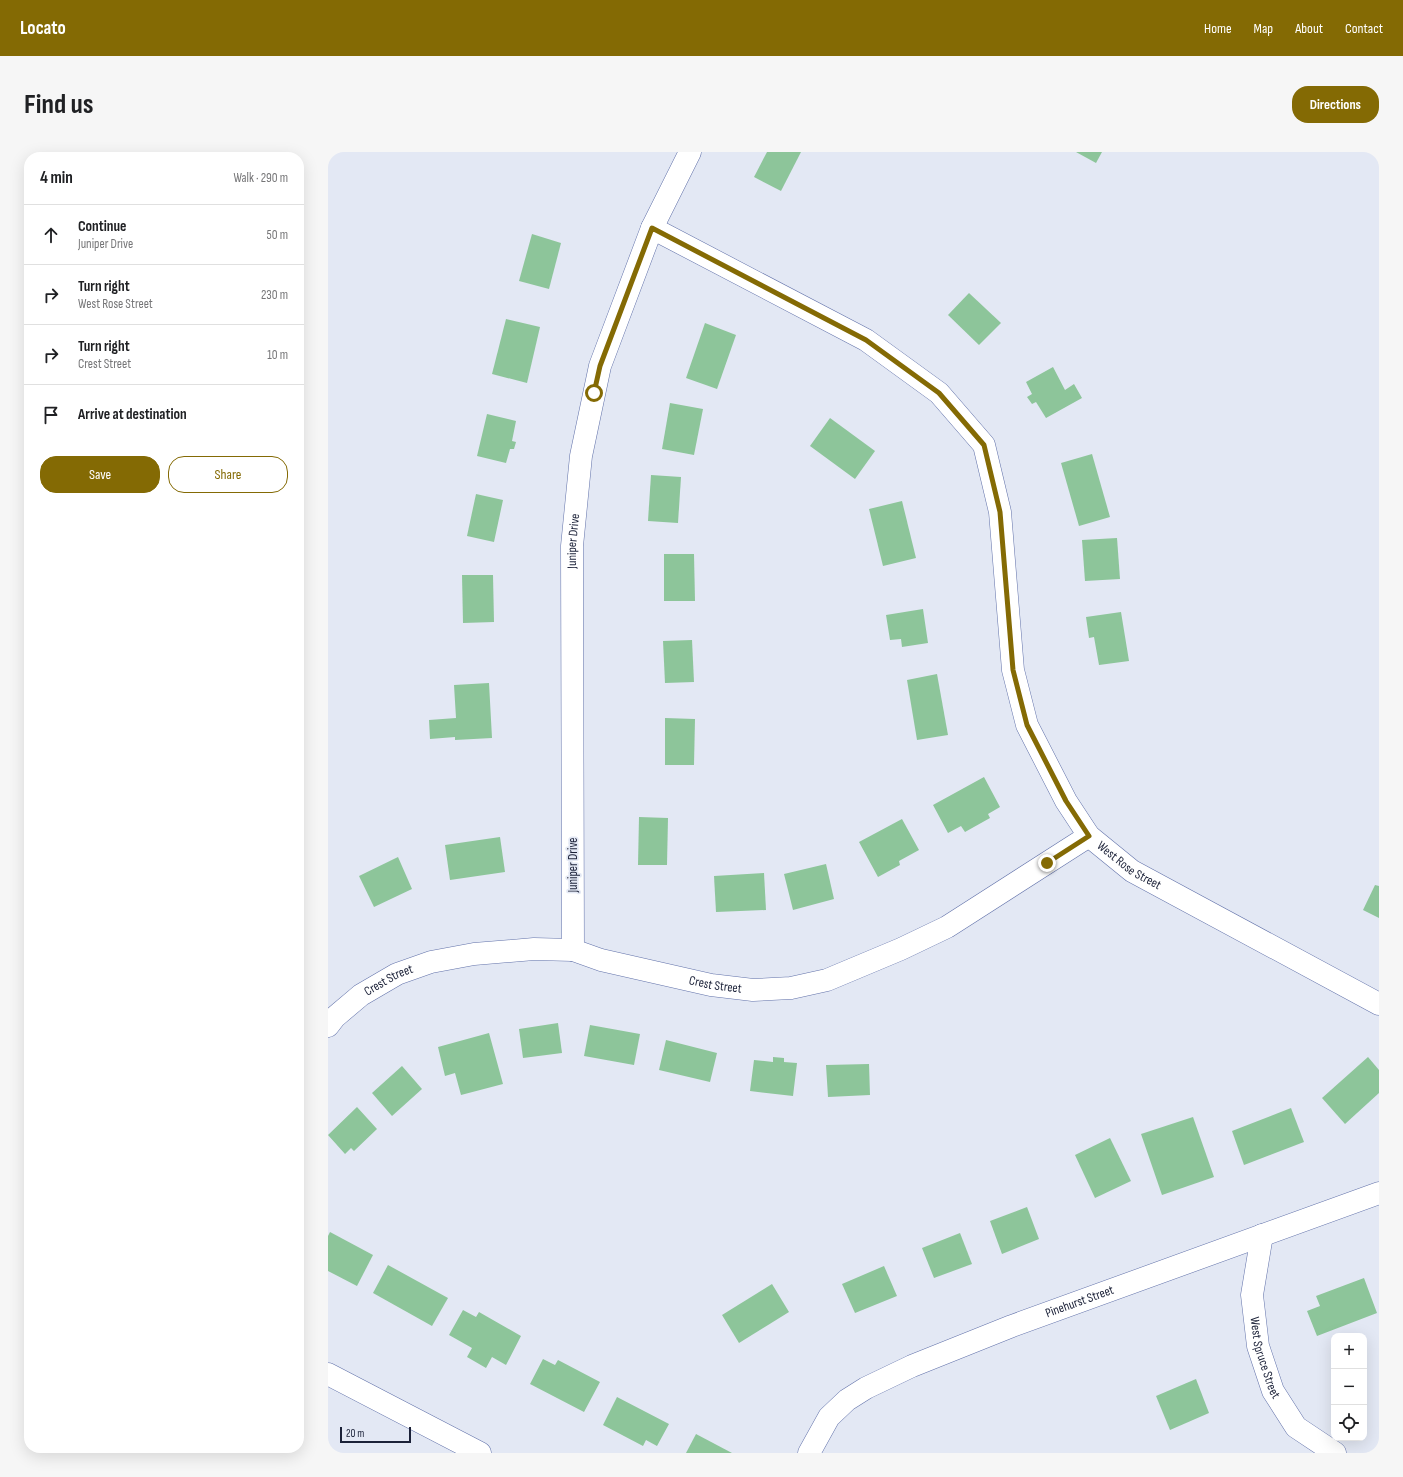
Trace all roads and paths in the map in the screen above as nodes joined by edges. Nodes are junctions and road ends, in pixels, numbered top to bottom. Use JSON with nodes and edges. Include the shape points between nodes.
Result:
{"nodes":[{"id":1,"x":690,"y":152,"type":"edge"},
{"id":2,"x":652,"y":228,"type":"junction"},
{"id":3,"x":1089,"y":836,"type":"junction"},
{"id":4,"x":573,"y":950,"type":"junction"},
{"id":5,"x":1379,"y":1004,"type":"edge"},
{"id":6,"x":328,"y":1026,"type":"edge"},
{"id":7,"x":1379,"y":1193,"type":"edge"},
{"id":8,"x":1262,"y":1235,"type":"junction"},
{"id":9,"x":328,"y":1374,"type":"edge"},
{"id":10,"x":480,"y":1453,"type":"edge"},
{"id":11,"x":809,"y":1453,"type":"edge"},
{"id":12,"x":1335,"y":1453,"type":"edge"}],
"edges":[{"from":1,"to":2,"type":"street","name":"Juniper Drive"},
{"from":2,"to":3,"type":"street","name":"West Rose Street","via":[[866,340],[939,393],[984,445],[1000,512],[1013,670],[1027,725],[1066,801]]},
{"from":2,"to":4,"type":"street","name":"Juniper Drive","via":[[600,366],[581,456],[572,546]]},
{"from":3,"to":4,"type":"street","name":"Crest Street","via":[[947,927],[828,980],[791,988],[753,990],[711,985],[601,960]]},
{"from":3,"to":5,"type":"street","name":"West Rose Street","via":[[1132,871]]},
{"from":4,"to":6,"type":"street","name":"Crest Street","via":[[519,950],[474,954],[431,962],[397,974],[361,995]]},
{"from":7,"to":8,"type":"street","name":"Pinehurst Street"},
{"from":8,"to":11,"type":"street","name":"Pinehurst Street","via":[[1012,1326],[912,1366],[866,1388],[847,1400],[829,1417]]},
{"from":8,"to":12,"type":"street","name":"West Spruce Street","via":[[1252,1295],[1258,1346],[1273,1391],[1296,1427]]},
{"from":9,"to":10,"type":"street"}]}
